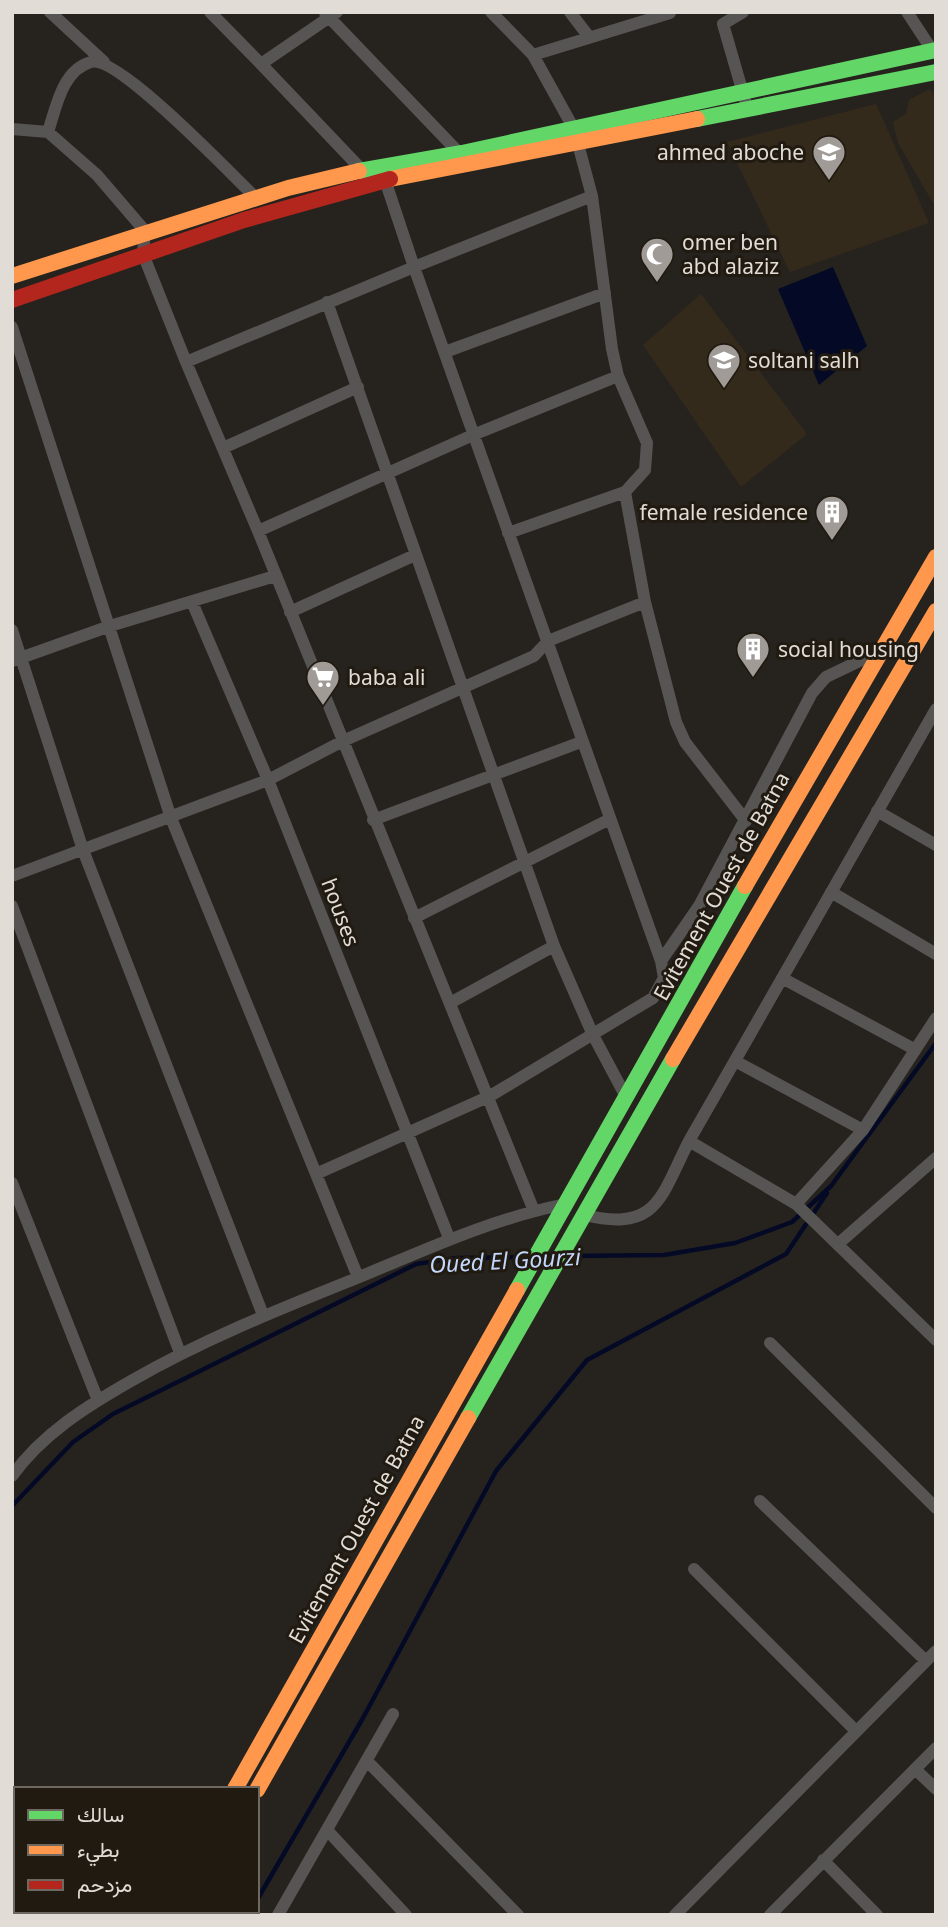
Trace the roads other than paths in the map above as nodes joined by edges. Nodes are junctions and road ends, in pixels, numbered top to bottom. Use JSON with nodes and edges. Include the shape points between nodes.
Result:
{"nodes":[{"id":1,"x":50,"y":12,"type":"edge"},
{"id":2,"x":210,"y":12,"type":"edge"},
{"id":3,"x":491,"y":12,"type":"edge"},
{"id":4,"x":570,"y":12,"type":"edge"},
{"id":5,"x":743,"y":12,"type":"edge"},
{"id":6,"x":907,"y":12,"type":"edge"},
{"id":7,"x":671,"y":13,"type":"edge"},
{"id":8,"x":330,"y":14,"type":"edge"},
{"id":9,"x":720,"y":18,"type":"edge"},
{"id":10,"x":589,"y":37,"type":"junction"},
{"id":11,"x":934,"y":50,"type":"edge"},
{"id":12,"x":533,"y":55,"type":"junction"},
{"id":13,"x":104,"y":62,"type":"junction"},
{"id":14,"x":261,"y":64,"type":"junction"},
{"id":15,"x":936,"y":72,"type":"edge"},
{"id":16,"x":743,"y":90,"type":"junction"},
{"id":17,"x":748,"y":110,"type":"junction"},
{"id":18,"x":12,"y":130,"type":"edge"},
{"id":19,"x":48,"y":132,"type":"junction"},
{"id":20,"x":577,"y":136,"type":"junction"},
{"id":21,"x":465,"y":159,"type":"junction"},
{"id":22,"x":362,"y":170,"type":"junction"},
{"id":23,"x":386,"y":180,"type":"junction"},
{"id":24,"x":592,"y":195,"type":"junction"},
{"id":25,"x":255,"y":197,"type":"junction"},
{"id":26,"x":145,"y":231,"type":"junction"},
{"id":27,"x":143,"y":254,"type":"junction"},
{"id":28,"x":414,"y":267,"type":"junction"},
{"id":29,"x":12,"y":276,"type":"edge"},
{"id":30,"x":605,"y":293,"type":"junction"},
{"id":31,"x":12,"y":300,"type":"edge"},
{"id":32,"x":327,"y":302,"type":"junction"},
{"id":33,"x":12,"y":327,"type":"edge"},
{"id":34,"x":445,"y":352,"type":"junction"},
{"id":35,"x":186,"y":362,"type":"junction"},
{"id":36,"x":618,"y":376,"type":"junction"},
{"id":37,"x":358,"y":387,"type":"junction"},
{"id":38,"x":473,"y":435,"type":"junction"},
{"id":39,"x":223,"y":448,"type":"junction"},
{"id":40,"x":388,"y":474,"type":"junction"},
{"id":41,"x":625,"y":492,"type":"junction"},
{"id":42,"x":258,"y":530,"type":"junction"},
{"id":43,"x":508,"y":533,"type":"junction"},
{"id":44,"x":415,"y":555,"type":"junction"},
{"id":45,"x":936,"y":557,"type":"edge"},
{"id":46,"x":275,"y":576,"type":"junction"},
{"id":47,"x":192,"y":602,"type":"junction"},
{"id":48,"x":645,"y":602,"type":"junction"},
{"id":49,"x":936,"y":611,"type":"edge"},
{"id":50,"x":290,"y":612,"type":"junction"},
{"id":51,"x":110,"y":626,"type":"junction"},
{"id":52,"x":12,"y":630,"type":"edge"},
{"id":53,"x":548,"y":641,"type":"junction"},
{"id":54,"x":879,"y":652,"type":"junction"},
{"id":55,"x":17,"y":660,"type":"edge"},
{"id":56,"x":463,"y":685,"type":"junction"},
{"id":57,"x":936,"y":709,"type":"edge"},
{"id":58,"x":931,"y":727,"type":"edge"},
{"id":59,"x":343,"y":741,"type":"junction"},
{"id":60,"x":581,"y":742,"type":"junction"},
{"id":61,"x":494,"y":774,"type":"junction"},
{"id":62,"x":268,"y":780,"type":"junction"},
{"id":63,"x":877,"y":811,"type":"junction"},
{"id":64,"x":171,"y":818,"type":"junction"},
{"id":65,"x":610,"y":819,"type":"junction"},
{"id":66,"x":373,"y":820,"type":"junction"},
{"id":67,"x":746,"y":821,"type":"junction"},
{"id":68,"x":936,"y":845,"type":"edge"},
{"id":69,"x":83,"y":850,"type":"junction"},
{"id":70,"x":525,"y":863,"type":"junction"},
{"id":71,"x":12,"y":876,"type":"edge"},
{"id":72,"x":831,"y":892,"type":"junction"},
{"id":73,"x":12,"y":906,"type":"edge"},
{"id":74,"x":414,"y":918,"type":"junction"},
{"id":75,"x":554,"y":946,"type":"junction"},
{"id":76,"x":936,"y":954,"type":"edge"},
{"id":77,"x":661,"y":961,"type":"junction"},
{"id":78,"x":782,"y":978,"type":"junction"},
{"id":79,"x":662,"y":986,"type":"junction"},
{"id":80,"x":687,"y":990,"type":"junction"},
{"id":81,"x":450,"y":1003,"type":"junction"},
{"id":82,"x":936,"y":1018,"type":"edge"},
{"id":83,"x":593,"y":1035,"type":"junction"},
{"id":84,"x":914,"y":1049,"type":"junction"},
{"id":85,"x":735,"y":1060,"type":"junction"},
{"id":86,"x":490,"y":1096,"type":"junction"},
{"id":87,"x":626,"y":1097,"type":"junction"},
{"id":88,"x":863,"y":1130,"type":"junction"},
{"id":89,"x":406,"y":1134,"type":"junction"},
{"id":90,"x":689,"y":1141,"type":"junction"},
{"id":91,"x":934,"y":1163,"type":"edge"},
{"id":92,"x":316,"y":1174,"type":"junction"},
{"id":93,"x":12,"y":1183,"type":"edge"},
{"id":94,"x":562,"y":1205,"type":"junction"},
{"id":95,"x":800,"y":1207,"type":"junction"},
{"id":96,"x":534,"y":1211,"type":"junction"},
{"id":97,"x":584,"y":1215,"type":"junction"},
{"id":98,"x":449,"y":1238,"type":"junction"},
{"id":99,"x":838,"y":1244,"type":"junction"},
{"id":100,"x":358,"y":1277,"type":"junction"},
{"id":101,"x":263,"y":1315,"type":"junction"},
{"id":102,"x":936,"y":1340,"type":"edge"},
{"id":103,"x":770,"y":1343,"type":"dead end"},
{"id":104,"x":180,"y":1353,"type":"junction"},
{"id":105,"x":97,"y":1398,"type":"junction"},
{"id":106,"x":12,"y":1476,"type":"edge"},
{"id":107,"x":760,"y":1502,"type":"dead end"},
{"id":108,"x":936,"y":1508,"type":"edge"},
{"id":109,"x":694,"y":1569,"type":"dead end"},
{"id":110,"x":936,"y":1651,"type":"edge"},
{"id":111,"x":926,"y":1661,"type":"junction"},
{"id":112,"x":393,"y":1714,"type":"dead end"},
{"id":113,"x":855,"y":1730,"type":"junction"},
{"id":114,"x":936,"y":1748,"type":"edge"},
{"id":115,"x":367,"y":1761,"type":"junction"},
{"id":116,"x":915,"y":1769,"type":"junction"},
{"id":117,"x":236,"y":1787,"type":"edge"},
{"id":118,"x":259,"y":1787,"type":"edge"},
{"id":119,"x":936,"y":1789,"type":"edge"},
{"id":120,"x":327,"y":1830,"type":"junction"},
{"id":121,"x":823,"y":1860,"type":"junction"},
{"id":122,"x":278,"y":1915,"type":"edge"},
{"id":123,"x":406,"y":1915,"type":"edge"},
{"id":124,"x":518,"y":1915,"type":"edge"},
{"id":125,"x":675,"y":1915,"type":"edge"},
{"id":126,"x":770,"y":1915,"type":"edge"},
{"id":127,"x":877,"y":1915,"type":"edge"}],
"edges":[{"from":1,"to":13,"type":"street"},
{"from":2,"to":14,"type":"street"},
{"from":3,"to":12,"type":"street"},
{"from":4,"to":10,"type":"street"},
{"from":5,"to":9,"type":"street"},
{"from":6,"to":11,"type":"street"},
{"from":7,"to":10,"type":"street"},
{"from":8,"to":14,"type":"street"},
{"from":8,"to":21,"type":"street"},
{"from":9,"to":16,"type":"street"},
{"from":10,"to":12,"type":"street"},
{"from":11,"to":16,"type":"main road"},
{"from":12,"to":20,"type":"street"},
{"from":13,"to":19,"type":"street","via":[[91,62],[75,71],[63,89]]},
{"from":13,"to":25,"type":"street","via":[[148,94]]},
{"from":14,"to":22,"type":"street"},
{"from":15,"to":17,"type":"main road"},
{"from":16,"to":17,"type":"street"},
{"from":16,"to":20,"type":"main road"},
{"from":17,"to":20,"type":"main road"},
{"from":18,"to":19,"type":"street"},
{"from":19,"to":26,"type":"street","via":[[97,176]]},
{"from":20,"to":21,"type":"main road"},
{"from":20,"to":24,"type":"street"},
{"from":21,"to":22,"type":"main road"},
{"from":21,"to":23,"type":"main road"},
{"from":22,"to":25,"type":"main road"},
{"from":23,"to":27,"type":"main road","via":[[259,213]]},
{"from":23,"to":28,"type":"street"},
{"from":24,"to":28,"type":"street"},
{"from":24,"to":30,"type":"street"},
{"from":25,"to":26,"type":"main road"},
{"from":26,"to":27,"type":"street"},
{"from":26,"to":29,"type":"main road"},
{"from":27,"to":31,"type":"main road"},
{"from":27,"to":35,"type":"street"},
{"from":28,"to":32,"type":"street"},
{"from":28,"to":34,"type":"street"},
{"from":30,"to":34,"type":"street"},
{"from":30,"to":36,"type":"street"},
{"from":32,"to":35,"type":"street"},
{"from":32,"to":37,"type":"street"},
{"from":33,"to":51,"type":"street"},
{"from":34,"to":38,"type":"street"},
{"from":35,"to":39,"type":"street"},
{"from":36,"to":38,"type":"street"},
{"from":36,"to":41,"type":"street","via":[[647,443],[648,457],[645,470]]},
{"from":37,"to":39,"type":"street"},
{"from":37,"to":40,"type":"street"},
{"from":38,"to":40,"type":"street"},
{"from":38,"to":43,"type":"street"},
{"from":39,"to":42,"type":"street"},
{"from":40,"to":42,"type":"street"},
{"from":40,"to":44,"type":"street"},
{"from":41,"to":43,"type":"street"},
{"from":41,"to":48,"type":"street"},
{"from":42,"to":46,"type":"street"},
{"from":43,"to":53,"type":"street"},
{"from":44,"to":50,"type":"street"},
{"from":44,"to":56,"type":"street"},
{"from":45,"to":54,"type":"main road","name":"Evitement Ouest de Batna"},
{"from":46,"to":47,"type":"street"},
{"from":46,"to":50,"type":"street"},
{"from":47,"to":51,"type":"street"},
{"from":47,"to":62,"type":"street","name":"houses"},
{"from":48,"to":53,"type":"street"},
{"from":48,"to":67,"type":"street","via":[[685,742]]},
{"from":49,"to":97,"type":"main road","name":"Evitement Ouest de Batna"},
{"from":50,"to":59,"type":"street"},
{"from":51,"to":55,"type":"street"},
{"from":51,"to":64,"type":"street"},
{"from":52,"to":55,"type":"street"},
{"from":53,"to":56,"type":"street","via":[[534,656]]},
{"from":53,"to":60,"type":"street"},
{"from":54,"to":67,"type":"street","via":[[825,677],[818,685]]},
{"from":54,"to":80,"type":"main road","name":"Evitement Ouest de Batna"},
{"from":55,"to":69,"type":"street"},
{"from":56,"to":59,"type":"street"},
{"from":56,"to":61,"type":"street"},
{"from":57,"to":58,"type":"street"},
{"from":58,"to":63,"type":"street"},
{"from":59,"to":62,"type":"street"},
{"from":59,"to":66,"type":"street"},
{"from":60,"to":61,"type":"street"},
{"from":60,"to":65,"type":"street"},
{"from":61,"to":66,"type":"street"},
{"from":61,"to":70,"type":"street"},
{"from":62,"to":64,"type":"street"},
{"from":62,"to":89,"type":"street","name":"houses"},
{"from":63,"to":68,"type":"street"},
{"from":63,"to":72,"type":"street"},
{"from":64,"to":69,"type":"street"},
{"from":64,"to":92,"type":"street"},
{"from":65,"to":70,"type":"street"},
{"from":65,"to":77,"type":"street"},
{"from":66,"to":74,"type":"street"},
{"from":67,"to":77,"type":"street","via":[[699,906]]},
{"from":69,"to":71,"type":"street"},
{"from":69,"to":101,"type":"street"},
{"from":70,"to":74,"type":"street"},
{"from":70,"to":75,"type":"street"},
{"from":72,"to":76,"type":"street"},
{"from":72,"to":78,"type":"street"},
{"from":73,"to":104,"type":"street"},
{"from":74,"to":81,"type":"street"},
{"from":75,"to":81,"type":"street"},
{"from":75,"to":83,"type":"street"},
{"from":77,"to":79,"type":"street"},
{"from":78,"to":84,"type":"street"},
{"from":78,"to":85,"type":"street"},
{"from":79,"to":80,"type":"street"},
{"from":79,"to":83,"type":"street","via":[[653,998]]},
{"from":80,"to":87,"type":"main road","name":"Evitement Ouest de Batna"},
{"from":81,"to":86,"type":"street"},
{"from":82,"to":84,"type":"street"},
{"from":83,"to":86,"type":"street"},
{"from":83,"to":87,"type":"street"},
{"from":84,"to":88,"type":"street"},
{"from":85,"to":88,"type":"street"},
{"from":85,"to":90,"type":"street"},
{"from":86,"to":89,"type":"street"},
{"from":86,"to":96,"type":"street"},
{"from":87,"to":94,"type":"main road","name":"Evitement Ouest de Batna"},
{"from":88,"to":95,"type":"street"},
{"from":89,"to":92,"type":"street"},
{"from":89,"to":98,"type":"street","name":"houses"},
{"from":90,"to":95,"type":"street"},
{"from":90,"to":97,"type":"street","via":[[660,1198],[646,1214],[623,1222]]},
{"from":91,"to":99,"type":"street"},
{"from":92,"to":100,"type":"street"},
{"from":93,"to":105,"type":"street"},
{"from":94,"to":96,"type":"street"},
{"from":94,"to":117,"type":"main road","name":"Evitement Ouest de Batna"},
{"from":95,"to":99,"type":"street"},
{"from":96,"to":98,"type":"street"},
{"from":97,"to":118,"type":"main road","name":"Evitement Ouest de Batna"},
{"from":98,"to":100,"type":"street"},
{"from":99,"to":102,"type":"street"},
{"from":100,"to":101,"type":"street"},
{"from":101,"to":104,"type":"street"},
{"from":103,"to":108,"type":"street"},
{"from":104,"to":105,"type":"street"},
{"from":105,"to":106,"type":"street","via":[[39,1446]]},
{"from":107,"to":111,"type":"street"},
{"from":109,"to":113,"type":"street"},
{"from":110,"to":111,"type":"street"},
{"from":111,"to":113,"type":"street"},
{"from":112,"to":115,"type":"street"},
{"from":113,"to":125,"type":"street"},
{"from":114,"to":116,"type":"street"},
{"from":115,"to":120,"type":"street"},
{"from":115,"to":124,"type":"street"},
{"from":116,"to":119,"type":"street"},
{"from":116,"to":121,"type":"street"},
{"from":120,"to":122,"type":"street"},
{"from":120,"to":123,"type":"street"},
{"from":121,"to":126,"type":"street"},
{"from":121,"to":127,"type":"street"}]}
